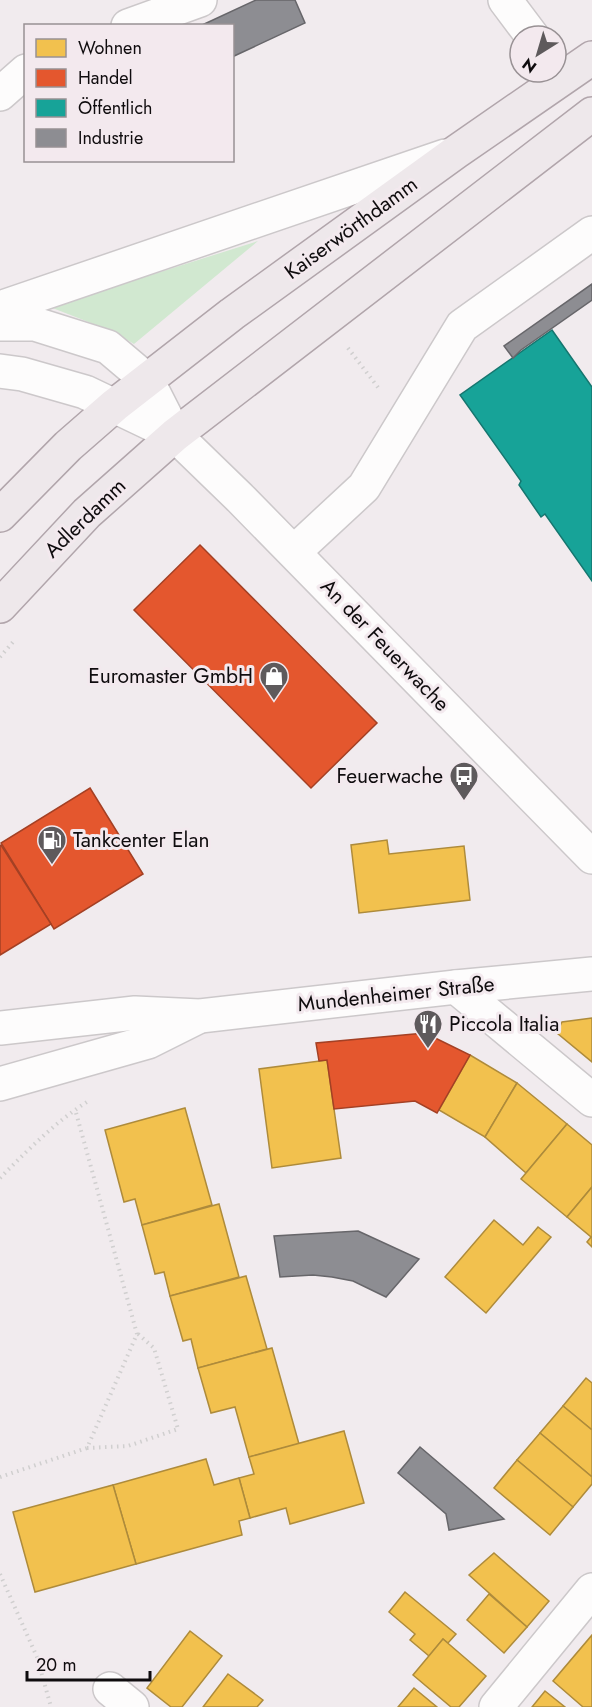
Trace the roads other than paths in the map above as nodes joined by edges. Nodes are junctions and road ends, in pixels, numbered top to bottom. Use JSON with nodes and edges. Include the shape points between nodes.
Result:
{"nodes":[{"id":1,"x":200,"y":0,"type":"edge"},
{"id":2,"x":505,"y":0,"type":"edge"},
{"id":3,"x":134,"y":24,"type":"edge"},
{"id":4,"x":523,"y":24,"type":"edge"},
{"id":5,"x":592,"y":58,"type":"edge"},
{"id":6,"x":568,"y":69,"type":"edge"},
{"id":7,"x":24,"y":73,"type":"edge"},
{"id":8,"x":546,"y":84,"type":"edge"},
{"id":9,"x":0,"y":94,"type":"edge"},
{"id":10,"x":592,"y":114,"type":"edge"},
{"id":11,"x":456,"y":152,"type":"junction"},
{"id":12,"x":592,"y":233,"type":"edge"},
{"id":13,"x":0,"y":308,"type":"edge"},
{"id":14,"x":0,"y":324,"type":"edge"},
{"id":15,"x":0,"y":371,"type":"edge"},
{"id":16,"x":147,"y":380,"type":"junction"},
{"id":17,"x":115,"y":405,"type":"junction"},
{"id":18,"x":175,"y":435,"type":"junction"},
{"id":19,"x":0,"y":514,"type":"edge"},
{"id":20,"x":294,"y":552,"type":"junction"},
{"id":21,"x":0,"y":606,"type":"edge"},
{"id":22,"x":592,"y":857,"type":"edge"},
{"id":23,"x":592,"y":974,"type":"edge"},
{"id":24,"x":456,"y":987,"type":"junction"},
{"id":25,"x":200,"y":1016,"type":"junction"},
{"id":26,"x":0,"y":1028,"type":"edge"},
{"id":27,"x":2,"y":1086,"type":"edge"},
{"id":28,"x":592,"y":1100,"type":"edge"},
{"id":29,"x":592,"y":1590,"type":"edge"},
{"id":30,"x":496,"y":1707,"type":"edge"}],
"edges":[{"from":1,"to":3,"type":"street"},
{"from":2,"to":4,"type":"street"},
{"from":5,"to":6,"type":"main road","name":"Kaiserwörthdamm"},
{"from":7,"to":9,"type":"street"},
{"from":8,"to":11,"type":"main road","name":"Kaiserwörthdamm"},
{"from":10,"to":18,"type":"main road"},
{"from":11,"to":13,"type":"street"},
{"from":11,"to":16,"type":"main road","name":"Kaiserwörthdamm"},
{"from":12,"to":20,"type":"street","via":[[462,326],[364,487]]},
{"from":14,"to":16,"type":"street","via":[[35,324],[108,347]]},
{"from":15,"to":17,"type":"street","via":[[85,392]]},
{"from":16,"to":17,"type":"main road","name":"Kaiserwörthdamm"},
{"from":16,"to":18,"type":"street"},
{"from":17,"to":18,"type":"street"},
{"from":17,"to":19,"type":"main road","name":"Kaiserwörthdamm"},
{"from":18,"to":20,"type":"street","name":"An der Feuerwache"},
{"from":18,"to":21,"type":"main road","name":"Adlerdamm","via":[[87,513]]},
{"from":20,"to":22,"type":"street","name":"An der Feuerwache"},
{"from":23,"to":24,"type":"street","name":"Mundenheimer Straße"},
{"from":24,"to":25,"type":"street","name":"Mundenheimer Straße"},
{"from":24,"to":28,"type":"street"},
{"from":25,"to":26,"type":"street","name":"Mundenheimer Straße","via":[[135,1013]]},
{"from":25,"to":27,"type":"street","name":"Mundenheimer Straße","via":[[148,1041]]},
{"from":29,"to":30,"type":"street"}]}
